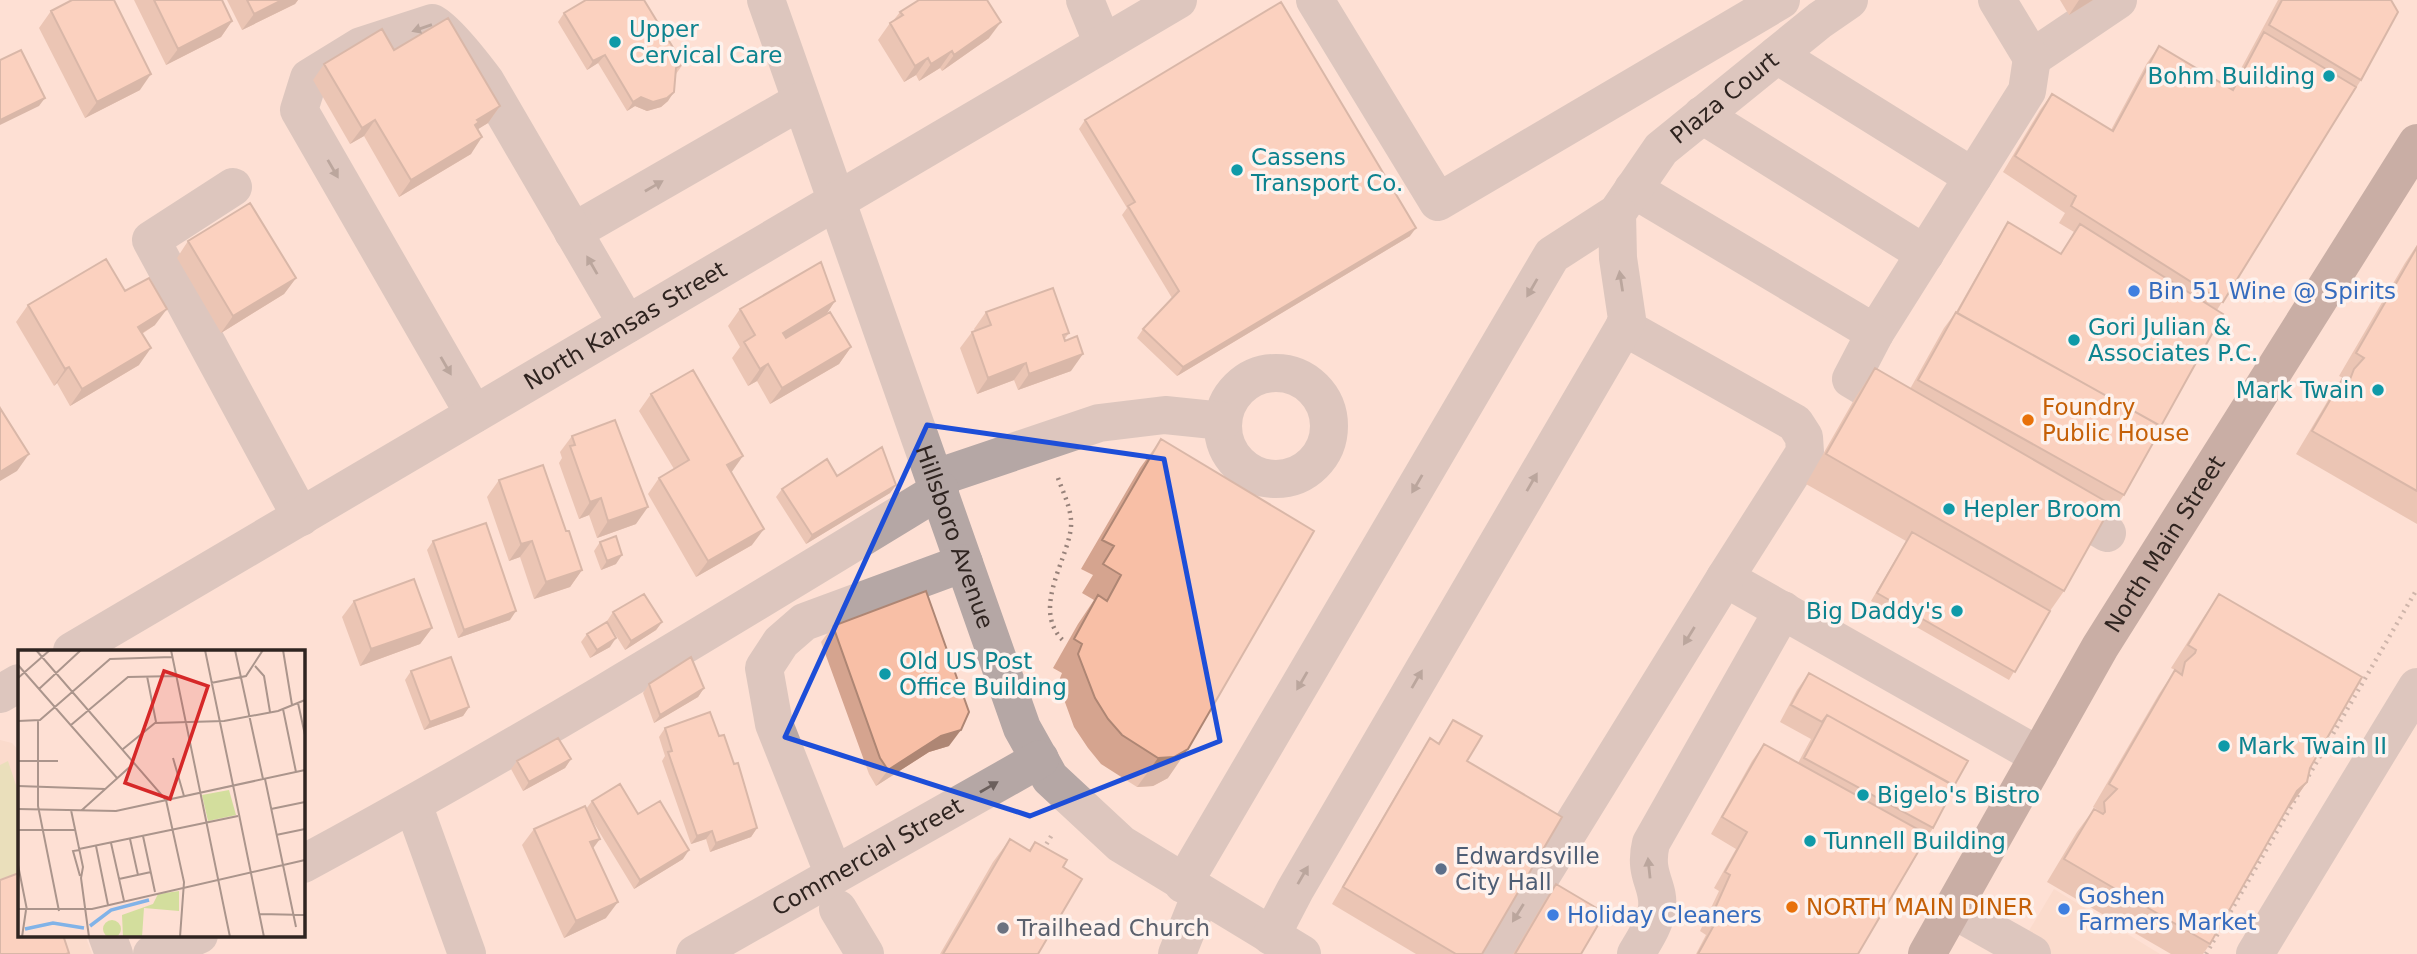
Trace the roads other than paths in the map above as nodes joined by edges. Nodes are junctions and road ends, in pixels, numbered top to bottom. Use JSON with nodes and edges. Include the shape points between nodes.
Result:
{"nodes":[{"id":1,"x":766,"y":0,"type":"edge"},
{"id":2,"x":1085,"y":0,"type":"edge"},
{"id":3,"x":1178,"y":0,"type":"edge"},
{"id":4,"x":1315,"y":0,"type":"edge"},
{"id":5,"x":1781,"y":0,"type":"edge"},
{"id":6,"x":1997,"y":0,"type":"edge"},
{"id":7,"x":2118,"y":0,"type":"edge"},
{"id":8,"x":1825,"y":7,"type":"edge"},
{"id":9,"x":1103,"y":44,"type":"junction"},
{"id":10,"x":1777,"y":55,"type":"junction"},
{"id":11,"x":2032,"y":58,"type":"junction"},
{"id":12,"x":801,"y":100,"type":"junction"},
{"id":13,"x":1702,"y":115,"type":"junction"},
{"id":14,"x":2417,"y":143,"type":"edge"},
{"id":15,"x":1973,"y":177,"type":"junction"},
{"id":16,"x":233,"y":187,"type":"dead end"},
{"id":17,"x":836,"y":200,"type":"junction"},
{"id":18,"x":1625,"y":201,"type":"junction"},
{"id":19,"x":573,"y":233,"type":"junction"},
{"id":20,"x":1925,"y":254,"type":"junction"},
{"id":21,"x":627,"y":324,"type":"junction"},
{"id":22,"x":1624,"y":327,"type":"junction"},
{"id":23,"x":1875,"y":333,"type":"junction"},
{"id":24,"x":474,"y":414,"type":"junction"},
{"id":25,"x":1223,"y":421,"type":"dead end"},
{"id":26,"x":1933,"y":428,"type":"edge"},
{"id":27,"x":938,"y":484,"type":"junction"},
{"id":28,"x":2026,"y":484,"type":"edge"},
{"id":29,"x":301,"y":517,"type":"junction"},
{"id":30,"x":2107,"y":533,"type":"edge"},
{"id":31,"x":964,"y":563,"type":"junction"},
{"id":32,"x":1725,"y":578,"type":"junction"},
{"id":33,"x":1783,"y":610,"type":"junction"},
{"id":34,"x":74,"y":650,"type":"edge"},
{"id":35,"x":18,"y":684,"type":"edge"},
{"id":36,"x":2417,"y":687,"type":"edge"},
{"id":37,"x":0,"y":694,"type":"edge"},
{"id":38,"x":2039,"y":756,"type":"junction"},
{"id":39,"x":1040,"y":760,"type":"junction"},
{"id":40,"x":413,"y":804,"type":"junction"},
{"id":41,"x":304,"y":863,"type":"edge"},
{"id":42,"x":1192,"y":889,"type":"junction"},
{"id":43,"x":836,"y":892,"type":"junction"},
{"id":44,"x":1952,"y":909,"type":"junction"},
{"id":45,"x":107,"y":936,"type":"edge"},
{"id":46,"x":197,"y":936,"type":"edge"},
{"id":47,"x":199,"y":936,"type":"edge"},
{"id":48,"x":1287,"y":945,"type":"edge"},
{"id":49,"x":114,"y":954,"type":"edge"},
{"id":50,"x":152,"y":954,"type":"edge"},
{"id":51,"x":206,"y":954,"type":"edge"},
{"id":52,"x":467,"y":954,"type":"edge"},
{"id":53,"x":695,"y":954,"type":"edge"},
{"id":54,"x":865,"y":954,"type":"edge"},
{"id":55,"x":1177,"y":954,"type":"edge"},
{"id":56,"x":1493,"y":954,"type":"edge"},
{"id":57,"x":1636,"y":954,"type":"edge"},
{"id":58,"x":1927,"y":954,"type":"edge"},
{"id":59,"x":2032,"y":954,"type":"edge"},
{"id":60,"x":2255,"y":954,"type":"edge"}],
"edges":[{"from":1,"to":12,"type":"street","name":"Hillsboro Avenue"},
{"from":2,"to":9,"type":"street"},
{"from":3,"to":9,"type":"street","name":"North Kansas Street"},
{"from":4,"to":5,"type":"street","via":[[1438,202]]},
{"from":6,"to":11,"type":"street"},
{"from":7,"to":11,"type":"street"},
{"from":8,"to":10,"type":"street","name":"Plaza Court"},
{"from":9,"to":17,"type":"street","name":"North Kansas Street"},
{"from":10,"to":13,"type":"street","name":"Plaza Court"},
{"from":10,"to":15,"type":"street"},
{"from":11,"to":15,"type":"street","via":[[2027,91]]},
{"from":12,"to":17,"type":"street","name":"Hillsboro Avenue"},
{"from":19,"to":12,"type":"street","one_way":true},
{"from":13,"to":18,"type":"street","name":"Plaza Court","via":[[1661,149]]},
{"from":13,"to":20,"type":"street"},
{"from":14,"to":38,"type":"main road","name":"North Main Street","via":[[2100,648]]},
{"from":15,"to":20,"type":"street"},
{"from":16,"to":29,"type":"street","via":[[151,240]]},
{"from":17,"to":21,"type":"street","name":"North Kansas Street"},
{"from":17,"to":27,"type":"street","name":"Hillsboro Avenue"},
{"from":22,"to":18,"type":"street","one_way":true,"via":[[1627,319],[1618,258]]},
{"from":18,"to":23,"type":"street"},
{"from":18,"to":42,"type":"street","one_way":true,"via":[[1561,247],[1545,265]]},
{"from":21,"to":19,"type":"street","one_way":true},
{"from":19,"to":24,"type":"street","one_way":true,"via":[[486,82],[439,24],[361,46],[309,78],[299,110]]},
{"from":20,"to":23,"type":"street"},
{"from":21,"to":24,"type":"street","name":"North Kansas Street"},
{"from":22,"to":32,"type":"street","via":[[1795,423],[1804,438],[1805,452],[1794,472]]},
{"from":48,"to":22,"type":"street","one_way":true,"via":[[1295,890]]},
{"from":23,"to":26,"type":"street","via":[[1852,379]]},
{"from":24,"to":29,"type":"street","name":"North Kansas Street"},
{"from":25,"to":27,"type":"street","via":[[1164,415],[1099,423]]},
{"from":27,"to":31,"type":"street","name":"Hillsboro Avenue"},
{"from":27,"to":40,"type":"street","via":[[649,669]]},
{"from":28,"to":30,"type":"street"},
{"from":29,"to":34,"type":"street","name":"North Kansas Street"},
{"from":31,"to":39,"type":"street","name":"Hillsboro Avenue","via":[[1022,728]]},
{"from":31,"to":43,"type":"street","via":[[804,622],[781,642],[764,668],[774,724]]},
{"from":32,"to":33,"type":"street"},
{"from":32,"to":56,"type":"street","one_way":true},
{"from":33,"to":38,"type":"street"},
{"from":57,"to":33,"type":"street","one_way":true,"via":[[1658,907],[1647,862],[1651,843]]},
{"from":35,"to":37,"type":"street"},
{"from":36,"to":60,"type":"street"},
{"from":38,"to":44,"type":"main road","name":"North Main Street"},
{"from":39,"to":42,"type":"street","name":"Hillsboro Avenue","via":[[1077,806],[1121,844]]},
{"from":43,"to":39,"type":"street","name":"Commercial Street","one_way":true},
{"from":40,"to":41,"type":"street"},
{"from":40,"to":52,"type":"street"},
{"from":42,"to":48,"type":"street","name":"Hillsboro Avenue"},
{"from":42,"to":55,"type":"street"},
{"from":43,"to":53,"type":"street","name":"Commercial Street"},
{"from":43,"to":54,"type":"street"},
{"from":44,"to":58,"type":"main road","name":"North Main Street"},
{"from":44,"to":59,"type":"street"},
{"from":45,"to":49,"type":"street"},
{"from":46,"to":50,"type":"street"},
{"from":47,"to":51,"type":"street"}]}
